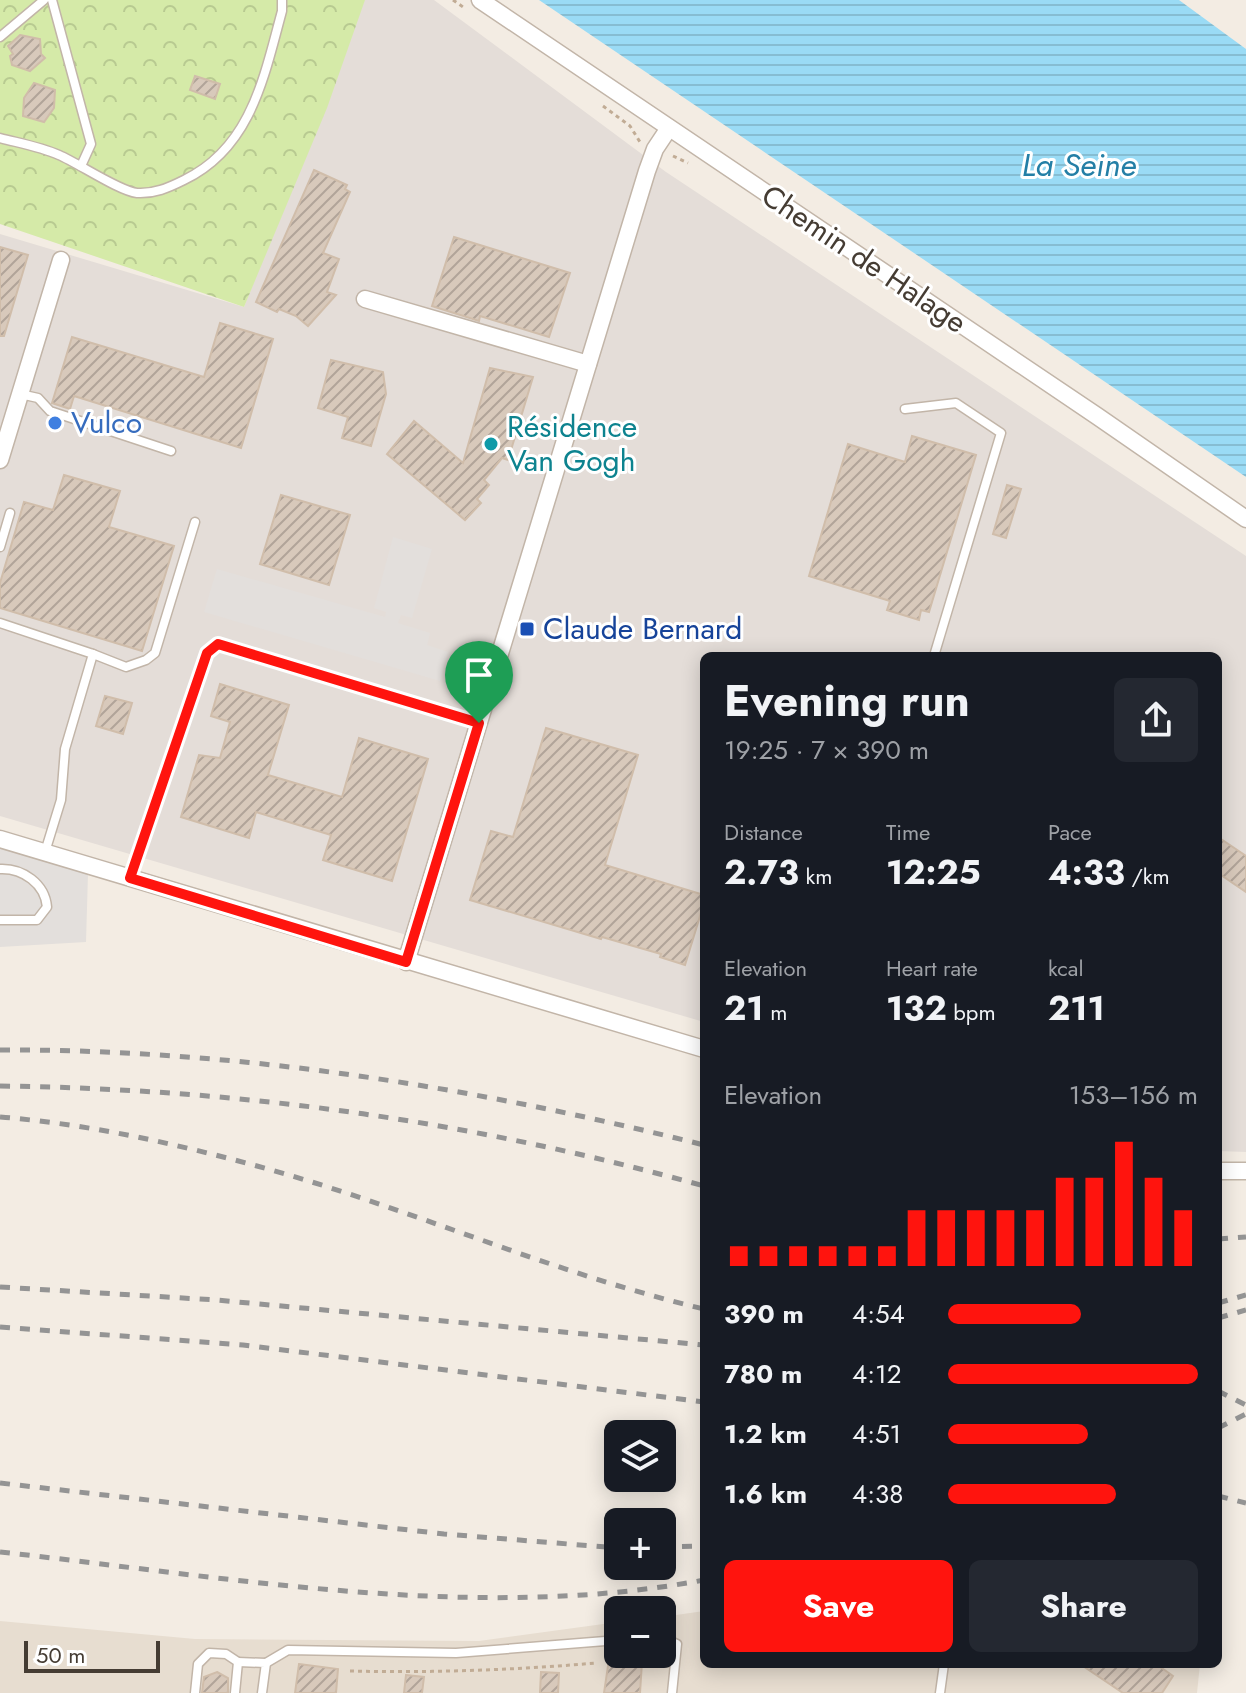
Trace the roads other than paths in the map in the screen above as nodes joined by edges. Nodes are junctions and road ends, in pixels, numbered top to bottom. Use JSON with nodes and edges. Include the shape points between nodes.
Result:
{"nodes":[{"id":1,"x":44,"y":0,"type":"edge"},
{"id":2,"x":52,"y":0,"type":"edge"},
{"id":3,"x":282,"y":0,"type":"edge"},
{"id":4,"x":480,"y":0,"type":"edge"},
{"id":5,"x":0,"y":37,"type":"edge"},
{"id":6,"x":669,"y":128,"type":"junction"},
{"id":7,"x":0,"y":138,"type":"edge"},
{"id":8,"x":81,"y":166,"type":"junction"},
{"id":9,"x":61,"y":260,"type":"dead end"},
{"id":10,"x":365,"y":299,"type":"dead end"},
{"id":11,"x":588,"y":364,"type":"junction"},
{"id":12,"x":20,"y":394,"type":"junction"},
{"id":13,"x":905,"y":409,"type":"dead end"},
{"id":14,"x":171,"y":451,"type":"dead end"},
{"id":15,"x":0,"y":460,"type":"edge"},
{"id":16,"x":10,"y":513,"type":"dead end"},
{"id":17,"x":1246,"y":519,"type":"edge"},
{"id":18,"x":195,"y":522,"type":"dead end"},
{"id":19,"x":0,"y":547,"type":"edge"},
{"id":20,"x":0,"y":623,"type":"edge"},
{"id":21,"x":935,"y":652,"type":"edge"},
{"id":22,"x":93,"y":654,"type":"junction"},
{"id":23,"x":479,"y":723,"type":"junction"},
{"id":24,"x":0,"y":839,"type":"edge"},
{"id":25,"x":44,"y":852,"type":"junction"},
{"id":26,"x":0,"y":869,"type":"edge"},
{"id":27,"x":130,"y":878,"type":"junction"},
{"id":28,"x":0,"y":920,"type":"edge"},
{"id":29,"x":406,"y":962,"type":"junction"},
{"id":30,"x":700,"y":1048,"type":"edge"},
{"id":31,"x":1222,"y":1171,"type":"edge"},
{"id":32,"x":1246,"y":1171,"type":"edge"},
{"id":33,"x":604,"y":1641,"type":"edge"},
{"id":34,"x":238,"y":1662,"type":"junction"},
{"id":35,"x":266,"y":1663,"type":"junction"},
{"id":36,"x":675,"y":1668,"type":"edge"},
{"id":37,"x":943,"y":1668,"type":"edge"},
{"id":38,"x":673,"y":1688,"type":"edge"},
{"id":39,"x":195,"y":1693,"type":"edge"},
{"id":40,"x":235,"y":1693,"type":"edge"},
{"id":41,"x":262,"y":1693,"type":"edge"},
{"id":42,"x":940,"y":1693,"type":"edge"}],
"edges":[{"from":1,"to":5,"type":"lane"},
{"from":2,"to":8,"type":"lane","via":[[91,144]]},
{"from":3,"to":8,"type":"lane","via":[[264,77],[240,133],[223,154],[161,191],[134,193]]},
{"from":4,"to":6,"type":"street","name":"Chemin de Halage"},
{"from":6,"to":11,"type":"street","via":[[647,171]]},
{"from":6,"to":17,"type":"street","name":"Chemin de Halage"},
{"from":7,"to":8,"type":"lane","via":[[57,153]]},
{"from":9,"to":12,"type":"street"},
{"from":10,"to":11,"type":"street"},
{"from":11,"to":23,"type":"street"},
{"from":12,"to":14,"type":"lane","via":[[38,398],[50,411]]},
{"from":12,"to":15,"type":"street"},
{"from":13,"to":21,"type":"lane","via":[[956,403],[1001,433]]},
{"from":16,"to":19,"type":"lane"},
{"from":18,"to":22,"type":"lane","via":[[155,653],[126,667]]},
{"from":20,"to":22,"type":"lane"},
{"from":22,"to":25,"type":"lane","via":[[65,749],[61,800]]},
{"from":23,"to":27,"type":"lane","via":[[218,644],[207,653]]},
{"from":23,"to":29,"type":"street"},
{"from":24,"to":25,"type":"street"},
{"from":25,"to":27,"type":"street"},
{"from":26,"to":28,"type":"lane","via":[[23,873],[40,887],[47,907],[37,920]]},
{"from":27,"to":29,"type":"street"},
{"from":29,"to":30,"type":"street"},
{"from":31,"to":32,"type":"street"},
{"from":33,"to":35,"type":"lane","via":[[456,1653],[288,1650]]},
{"from":34,"to":35,"type":"lane"},
{"from":34,"to":39,"type":"lane","via":[[226,1654],[209,1653],[198,1664]]},
{"from":34,"to":40,"type":"lane"},
{"from":35,"to":41,"type":"lane"},
{"from":36,"to":38,"type":"lane"},
{"from":37,"to":42,"type":"lane"}]}
